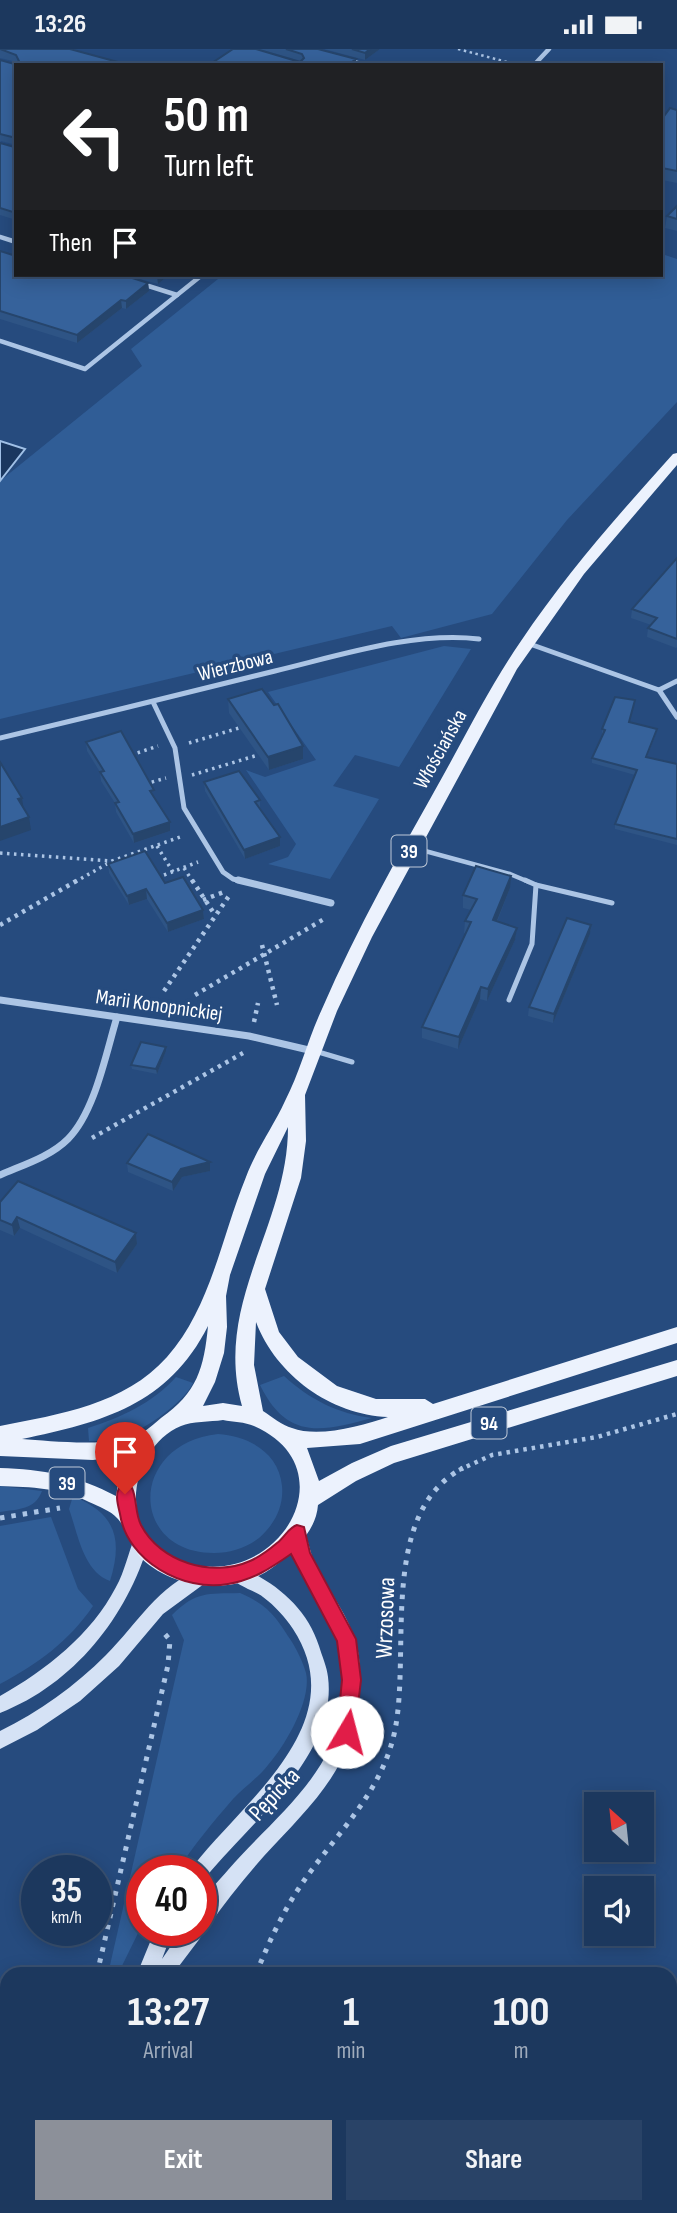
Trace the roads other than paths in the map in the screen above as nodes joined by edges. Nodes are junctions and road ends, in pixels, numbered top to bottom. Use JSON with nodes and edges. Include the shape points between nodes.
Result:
{"nodes":[{"id":1,"x":549,"y":49,"type":"edge"},
{"id":2,"x":344,"y":59,"type":"edge"},
{"id":3,"x":359,"y":63,"type":"edge"},
{"id":4,"x":536,"y":63,"type":"edge"},
{"id":5,"x":200,"y":277,"type":"edge"},
{"id":6,"x":128,"y":279,"type":"edge"},
{"id":7,"x":177,"y":295,"type":"junction"},
{"id":8,"x":0,"y":341,"type":"edge"},
{"id":9,"x":677,"y":457,"type":"edge"},
{"id":10,"x":479,"y":639,"type":"dead end"},
{"id":11,"x":526,"y":643,"type":"junction"},
{"id":12,"x":677,"y":681,"type":"edge"},
{"id":13,"x":659,"y":690,"type":"junction"},
{"id":14,"x":153,"y":702,"type":"junction"},
{"id":15,"x":677,"y":717,"type":"edge"},
{"id":16,"x":0,"y":738,"type":"edge"},
{"id":17,"x":411,"y":848,"type":"junction"},
{"id":18,"x":536,"y":885,"type":"junction"},
{"id":19,"x":331,"y":903,"type":"dead end"},
{"id":20,"x":612,"y":903,"type":"dead end"},
{"id":21,"x":0,"y":1000,"type":"edge"},
{"id":22,"x":509,"y":1000,"type":"dead end"},
{"id":23,"x":117,"y":1017,"type":"junction"},
{"id":24,"x":313,"y":1051,"type":"junction"},
{"id":25,"x":352,"y":1062,"type":"dead end"},
{"id":26,"x":297,"y":1095,"type":"junction"},
{"id":27,"x":0,"y":1175,"type":"edge"},
{"id":28,"x":217,"y":1290,"type":"junction"},
{"id":29,"x":257,"y":1291,"type":"junction"},
{"id":30,"x":677,"y":1335,"type":"edge"},
{"id":31,"x":677,"y":1368,"type":"edge"},
{"id":32,"x":446,"y":1407,"type":"junction"},
{"id":33,"x":256,"y":1416,"type":"junction"},
{"id":34,"x":183,"y":1417,"type":"junction"},
{"id":35,"x":0,"y":1435,"type":"edge"},
{"id":36,"x":287,"y":1436,"type":"junction"},
{"id":37,"x":150,"y":1439,"type":"junction"},
{"id":38,"x":0,"y":1447,"type":"edge"},
{"id":39,"x":0,"y":1477,"type":"edge"},
{"id":40,"x":309,"y":1500,"type":"junction"},
{"id":41,"x":127,"y":1513,"type":"junction"},
{"id":42,"x":297,"y":1533,"type":"junction"},
{"id":43,"x":141,"y":1542,"type":"junction"},
{"id":44,"x":237,"y":1574,"type":"junction"},
{"id":45,"x":202,"y":1576,"type":"junction"},
{"id":46,"x":0,"y":1705,"type":"edge"},
{"id":47,"x":0,"y":1740,"type":"edge"},
{"id":48,"x":211,"y":1855,"type":"edge"},
{"id":49,"x":217,"y":1900,"type":"edge"},
{"id":50,"x":157,"y":1946,"type":"edge"},
{"id":51,"x":182,"y":1946,"type":"edge"},
{"id":52,"x":149,"y":1967,"type":"edge"},
{"id":53,"x":167,"y":1967,"type":"edge"}],
"edges":[{"from":1,"to":4,"type":"street"},
{"from":2,"to":3,"type":"lane"},
{"from":5,"to":7,"type":"street"},
{"from":6,"to":7,"type":"street"},
{"from":7,"to":8,"type":"street","via":[[85,369]]},
{"from":9,"to":11,"type":"main road","name":"Włościańska","number":"39","via":[[622,519]]},
{"from":10,"to":14,"type":"street","name":"Wierzbowa","via":[[455,636],[415,641]]},
{"from":11,"to":13,"type":"street"},
{"from":11,"to":17,"type":"main road","name":"Włościańska","number":"39"},
{"from":12,"to":13,"type":"street"},
{"from":13,"to":15,"type":"street"},
{"from":14,"to":16,"type":"street","name":"Wierzbowa"},
{"from":14,"to":19,"type":"street","via":[[174,744],[184,808],[223,872],[233,879]]},
{"from":17,"to":18,"type":"lane"},
{"from":17,"to":24,"type":"main road","name":"Włościańska","number":"39","via":[[334,998]]},
{"from":18,"to":20,"type":"lane"},
{"from":18,"to":22,"type":"lane","via":[[532,944]]},
{"from":21,"to":23,"type":"street","name":"Marii Konopnickiej"},
{"from":23,"to":24,"type":"street","name":"Marii Konopnickiej","via":[[249,1036]]},
{"from":23,"to":27,"type":"street","via":[[82,1118],[70,1138]]},
{"from":24,"to":25,"type":"lane"},
{"from":24,"to":26,"type":"main road","name":"Włościańska","number":"39"},
{"from":26,"to":28,"type":"main road","name":"Włościańska","number":"39","via":[[246,1199]]},
{"from":26,"to":29,"type":"main road","name":"Włościańska","number":"39","via":[[292,1178]]},
{"from":28,"to":34,"type":"main road","name":"Włościańska","number":"39","via":[[218,1332],[210,1370],[202,1391]]},
{"from":28,"to":35,"type":"main road","via":[[198,1332],[178,1360],[140,1394],[114,1407]]},
{"from":29,"to":32,"type":"main road","via":[[276,1343],[311,1380],[377,1408]]},
{"from":29,"to":33,"type":"main road","name":"Włościańska","number":"39","via":[[245,1332],[244,1371]]},
{"from":30,"to":32,"type":"main road","number":"94"},
{"from":31,"to":40,"type":"main road","number":"94","via":[[391,1455],[330,1483]]},
{"from":32,"to":36,"type":"main road","number":"94","via":[[360,1435],[310,1440]]},
{"from":33,"to":34,"type":"main road","number":"39","via":[[219,1410]]},
{"from":33,"to":36,"type":"main road","number":"39"},
{"from":34,"to":37,"type":"main road","number":"39"},
{"from":36,"to":40,"type":"main road","number":"39","via":[[306,1465]]},
{"from":37,"to":38,"type":"main road","number":"39","via":[[125,1448],[73,1453]]},
{"from":37,"to":41,"type":"main road","number":"39","via":[[129,1474]]},
{"from":39,"to":41,"type":"main road","number":"39","via":[[62,1481],[92,1491]]},
{"from":40,"to":42,"type":"main road","number":"39"},
{"from":41,"to":43,"type":"main road","number":"39"},
{"from":42,"to":44,"type":"main road","number":"39","via":[[271,1559]]},
{"from":42,"to":49,"type":"street","name":"Pępicka","via":[[300,1555],[346,1639],[352,1680],[347,1732],[321,1782]]},
{"from":43,"to":45,"type":"main road","number":"39","via":[[167,1565]]},
{"from":43,"to":46,"type":"street","via":[[128,1584],[86,1642],[38,1684]]},
{"from":44,"to":45,"type":"main road","number":"39"},
{"from":44,"to":48,"type":"street","name":"Pępicka","via":[[271,1592],[303,1628],[321,1689],[308,1743],[293,1766]]},
{"from":45,"to":47,"type":"street","via":[[151,1613],[114,1659],[69,1700]]},
{"from":50,"to":52,"type":"street"},
{"from":51,"to":53,"type":"street"}]}
